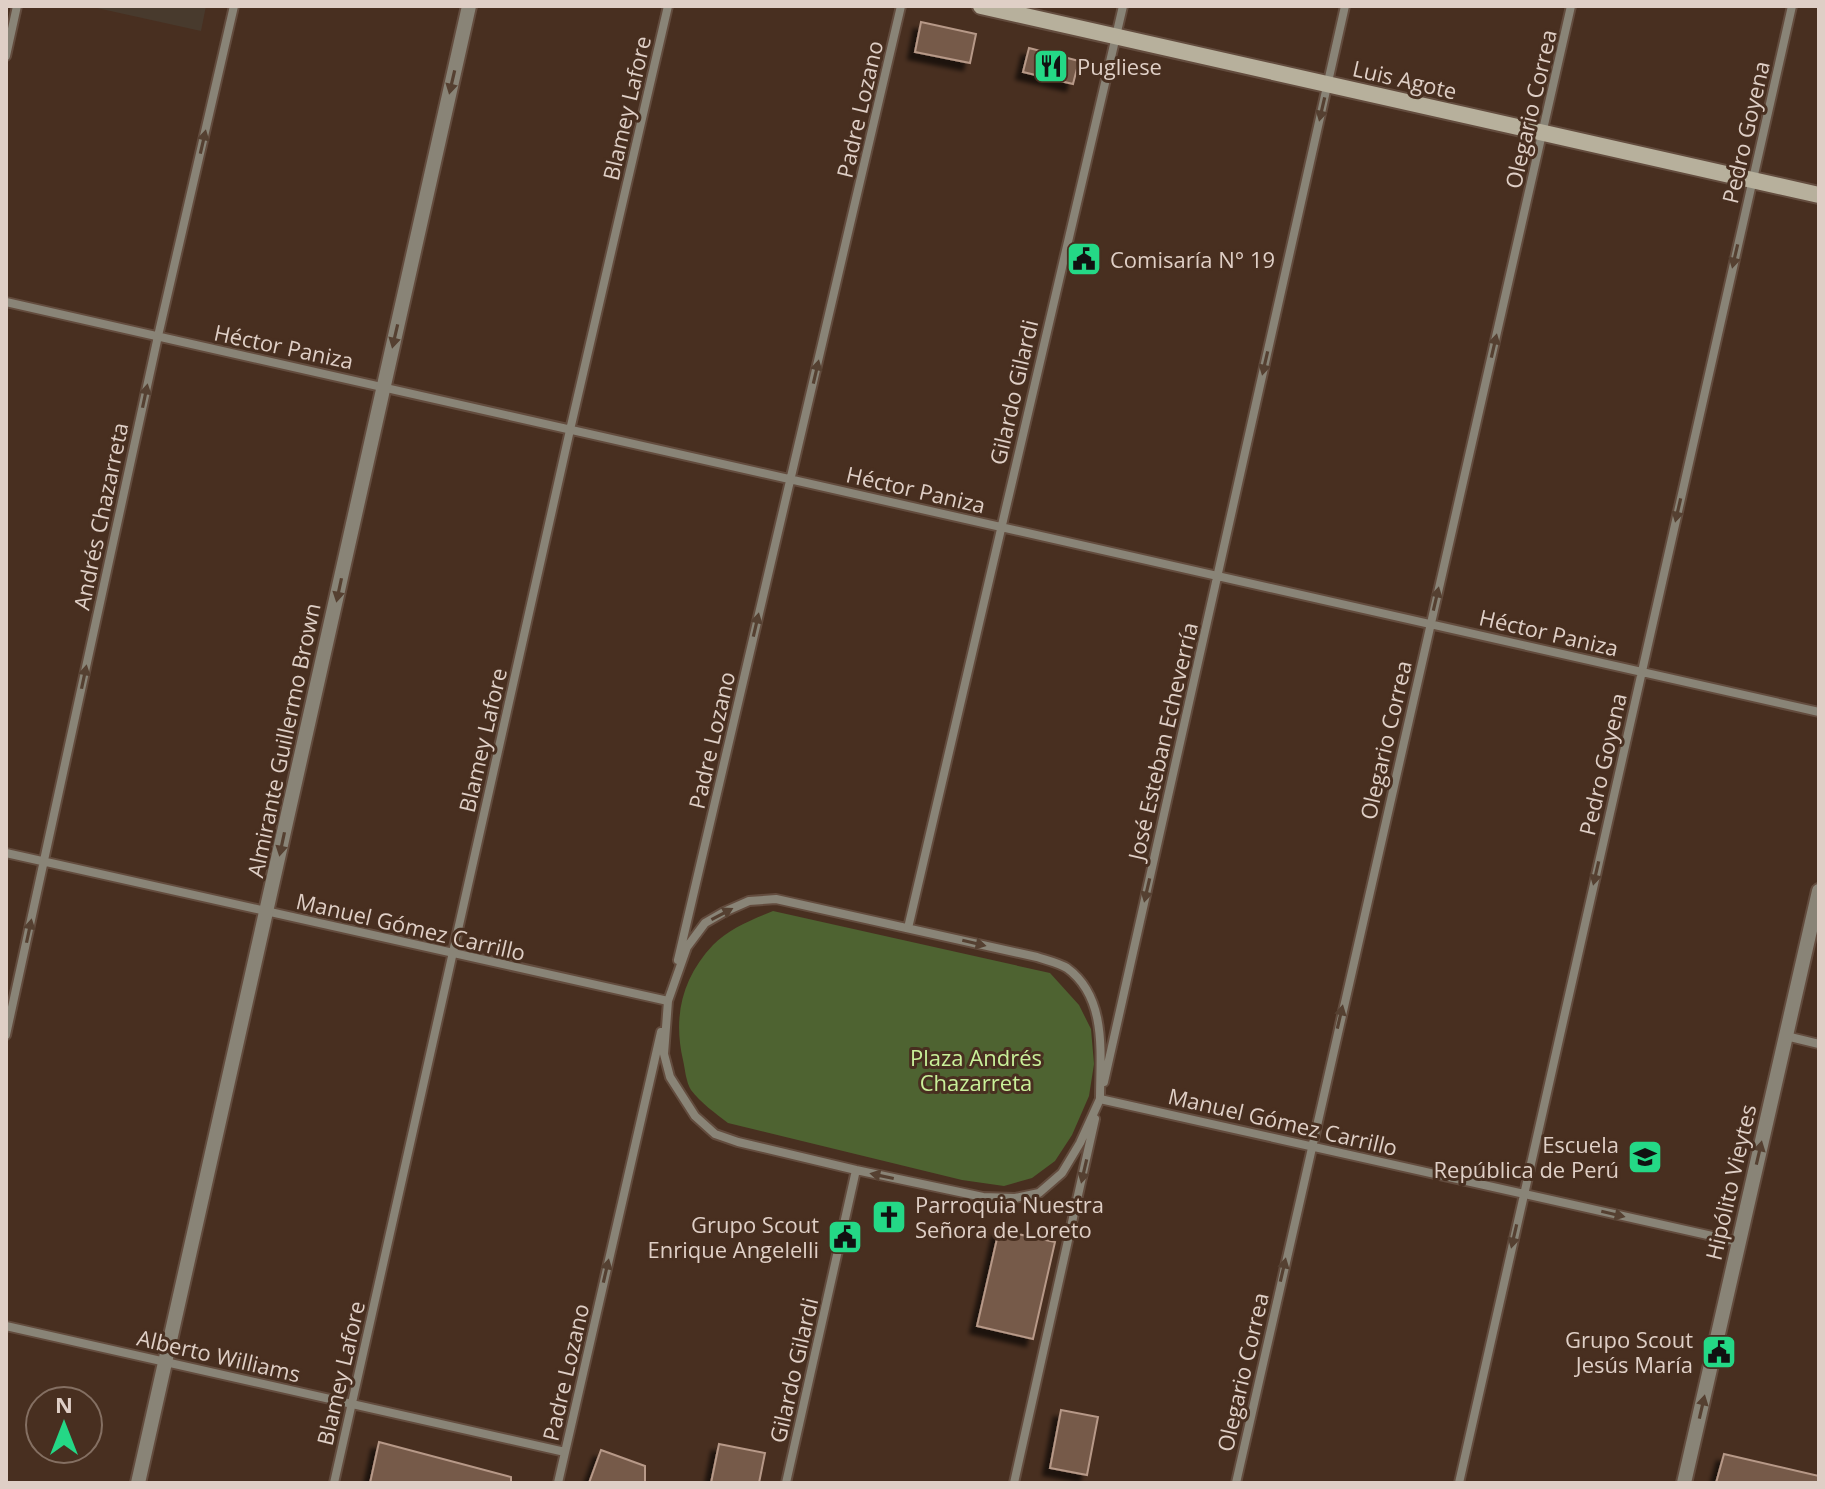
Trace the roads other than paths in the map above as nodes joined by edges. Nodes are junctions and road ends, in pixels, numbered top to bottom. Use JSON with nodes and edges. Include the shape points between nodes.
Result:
{"nodes":[{"id":1,"x":17,"y":6,"type":"edge"},
{"id":2,"x":234,"y":6,"type":"edge"},
{"id":3,"x":469,"y":6,"type":"edge"},
{"id":4,"x":668,"y":6,"type":"edge"},
{"id":5,"x":901,"y":6,"type":"edge"},
{"id":6,"x":981,"y":6,"type":"edge"},
{"id":7,"x":1123,"y":6,"type":"edge"},
{"id":8,"x":1345,"y":6,"type":"edge"},
{"id":9,"x":1571,"y":6,"type":"edge"},
{"id":10,"x":1792,"y":6,"type":"edge"},
{"id":11,"x":1116,"y":36,"type":"junction"},
{"id":12,"x":6,"y":56,"type":"edge"},
{"id":13,"x":1328,"y":84,"type":"junction"},
{"id":14,"x":1544,"y":133,"type":"junction"},
{"id":15,"x":1752,"y":180,"type":"junction"},
{"id":16,"x":1819,"y":195,"type":"edge"},
{"id":17,"x":6,"y":302,"type":"edge"},
{"id":18,"x":158,"y":336,"type":"junction"},
{"id":19,"x":384,"y":386,"type":"junction"},
{"id":20,"x":570,"y":430,"type":"junction"},
{"id":21,"x":791,"y":480,"type":"junction"},
{"id":22,"x":1000,"y":526,"type":"junction"},
{"id":23,"x":1217,"y":576,"type":"junction"},
{"id":24,"x":1430,"y":623,"type":"junction"},
{"id":25,"x":1641,"y":672,"type":"junction"},
{"id":26,"x":1819,"y":712,"type":"edge"},
{"id":27,"x":6,"y":853,"type":"edge"},
{"id":28,"x":44,"y":862,"type":"junction"},
{"id":29,"x":1819,"y":891,"type":"edge"},
{"id":30,"x":267,"y":912,"type":"junction"},
{"id":31,"x":908,"y":928,"type":"junction"},
{"id":32,"x":453,"y":954,"type":"junction"},
{"id":33,"x":668,"y":1001,"type":"junction"},
{"id":34,"x":6,"y":1035,"type":"edge"},
{"id":35,"x":1786,"y":1036,"type":"junction"},
{"id":36,"x":1819,"y":1044,"type":"edge"},
{"id":37,"x":1100,"y":1099,"type":"junction"},
{"id":38,"x":1311,"y":1146,"type":"junction"},
{"id":39,"x":856,"y":1170,"type":"junction"},
{"id":40,"x":1524,"y":1194,"type":"junction"},
{"id":41,"x":1739,"y":1242,"type":"junction"},
{"id":42,"x":6,"y":1326,"type":"edge"},
{"id":43,"x":165,"y":1361,"type":"junction"},
{"id":44,"x":352,"y":1403,"type":"junction"},
{"id":45,"x":565,"y":1452,"type":"junction"},
{"id":46,"x":138,"y":1483,"type":"edge"},
{"id":47,"x":334,"y":1483,"type":"edge"},
{"id":48,"x":558,"y":1483,"type":"edge"},
{"id":49,"x":786,"y":1483,"type":"edge"},
{"id":50,"x":1014,"y":1483,"type":"edge"},
{"id":51,"x":1236,"y":1483,"type":"edge"},
{"id":52,"x":1459,"y":1483,"type":"edge"},
{"id":53,"x":1684,"y":1483,"type":"edge"}],
"edges":[{"from":1,"to":12,"type":"street"},
{"from":18,"to":2,"type":"street","name":"Andrés Chazarreta","one_way":true},
{"from":3,"to":19,"type":"street","name":"Almirante Guillermo Brown","one_way":true},
{"from":4,"to":20,"type":"street","name":"Blamey Lafore"},
{"from":21,"to":5,"type":"street","name":"Padre Lozano","one_way":true},
{"from":6,"to":11,"type":"main road","name":"Luis Agote"},
{"from":7,"to":11,"type":"street","name":"Gilardo Gilardi"},
{"from":8,"to":13,"type":"street","name":"José Esteban Echeverría"},
{"from":9,"to":14,"type":"street","name":"Olegario Correa"},
{"from":10,"to":15,"type":"street","name":"Pedro Goyena"},
{"from":11,"to":13,"type":"main road","name":"Luis Agote"},
{"from":11,"to":22,"type":"street","name":"Gilardo Gilardi"},
{"from":13,"to":14,"type":"main road","name":"Luis Agote"},
{"from":13,"to":23,"type":"street","name":"José Esteban Echeverría","one_way":true},
{"from":14,"to":15,"type":"main road","name":"Luis Agote"},
{"from":24,"to":14,"type":"street","name":"Olegario Correa","one_way":true},
{"from":15,"to":16,"type":"main road","name":"Luis Agote"},
{"from":15,"to":25,"type":"street","name":"Pedro Goyena","one_way":true},
{"from":17,"to":18,"type":"street","name":"Héctor Paniza"},
{"from":18,"to":19,"type":"street","name":"Héctor Paniza"},
{"from":28,"to":18,"type":"street","name":"Andrés Chazarreta","one_way":true},
{"from":19,"to":20,"type":"street","name":"Héctor Paniza"},
{"from":19,"to":30,"type":"street","name":"Almirante Guillermo Brown","one_way":true},
{"from":20,"to":21,"type":"street","name":"Héctor Paniza"},
{"from":20,"to":32,"type":"street","name":"Blamey Lafore"},
{"from":21,"to":22,"type":"street","name":"Héctor Paniza"},
{"from":33,"to":21,"type":"street","name":"Padre Lozano","one_way":true},
{"from":22,"to":23,"type":"street","name":"Héctor Paniza"},
{"from":22,"to":31,"type":"street","name":"Gilardo Gilardi"},
{"from":23,"to":24,"type":"street","name":"Héctor Paniza"},
{"from":23,"to":37,"type":"street","name":"José Esteban Echeverría","one_way":true},
{"from":24,"to":25,"type":"street","name":"Héctor Paniza"},
{"from":38,"to":24,"type":"street","name":"Olegario Correa","one_way":true},
{"from":25,"to":26,"type":"street","name":"Héctor Paniza"},
{"from":25,"to":40,"type":"street","name":"Pedro Goyena","one_way":true},
{"from":27,"to":28,"type":"street","name":"Manuel Gómez Carrillo"},
{"from":28,"to":30,"type":"street","name":"Manuel Gómez Carrillo"},
{"from":34,"to":28,"type":"street","name":"Andrés Chazarreta","one_way":true},
{"from":29,"to":35,"type":"street","name":"Hipólito Vieytes"},
{"from":30,"to":32,"type":"street","name":"Manuel Gómez Carrillo"},
{"from":30,"to":43,"type":"street","name":"Almirante Guillermo Brown"},
{"from":33,"to":31,"type":"street","one_way":true,"via":[[687,947],[705,923],[749,901],[776,899]]},
{"from":31,"to":37,"type":"street","one_way":true,"via":[[1066,968],[1086,988],[1096,1009]]},
{"from":32,"to":33,"type":"street","name":"Manuel Gómez Carrillo"},
{"from":32,"to":44,"type":"street","name":"Blamey Lafore"},
{"from":33,"to":39,"type":"street","via":[[664,1054],[670,1077],[695,1116],[715,1134]]},
{"from":45,"to":33,"type":"street","name":"Padre Lozano","one_way":true},
{"from":35,"to":36,"type":"street"},
{"from":41,"to":35,"type":"street","name":"Hipólito Vieytes","one_way":true},
{"from":37,"to":38,"type":"street","name":"Manuel Gómez Carrillo"},
{"from":37,"to":39,"type":"street","one_way":true,"via":[[1062,1173],[1039,1193],[983,1197]]},
{"from":37,"to":50,"type":"street","name":"José Esteban Echeverría","one_way":true},
{"from":38,"to":40,"type":"street","name":"Manuel Gómez Carrillo"},
{"from":51,"to":38,"type":"street","name":"Olegario Correa","one_way":true},
{"from":39,"to":49,"type":"street","name":"Gilardo Gilardi"},
{"from":40,"to":41,"type":"street","name":"Manuel Gómez Carrillo","one_way":true},
{"from":40,"to":52,"type":"street","name":"Pedro Goyena","one_way":true},
{"from":53,"to":41,"type":"street","name":"Hipólito Vieytes","one_way":true},
{"from":42,"to":43,"type":"street","name":"Alberto Williams"},
{"from":43,"to":44,"type":"street","name":"Alberto Williams"},
{"from":43,"to":46,"type":"street","name":"Almirante Guillermo Brown"},
{"from":44,"to":45,"type":"street","name":"Alberto Williams"},
{"from":44,"to":47,"type":"street","name":"Blamey Lafore"},
{"from":45,"to":48,"type":"street","name":"Padre Lozano"}]}
